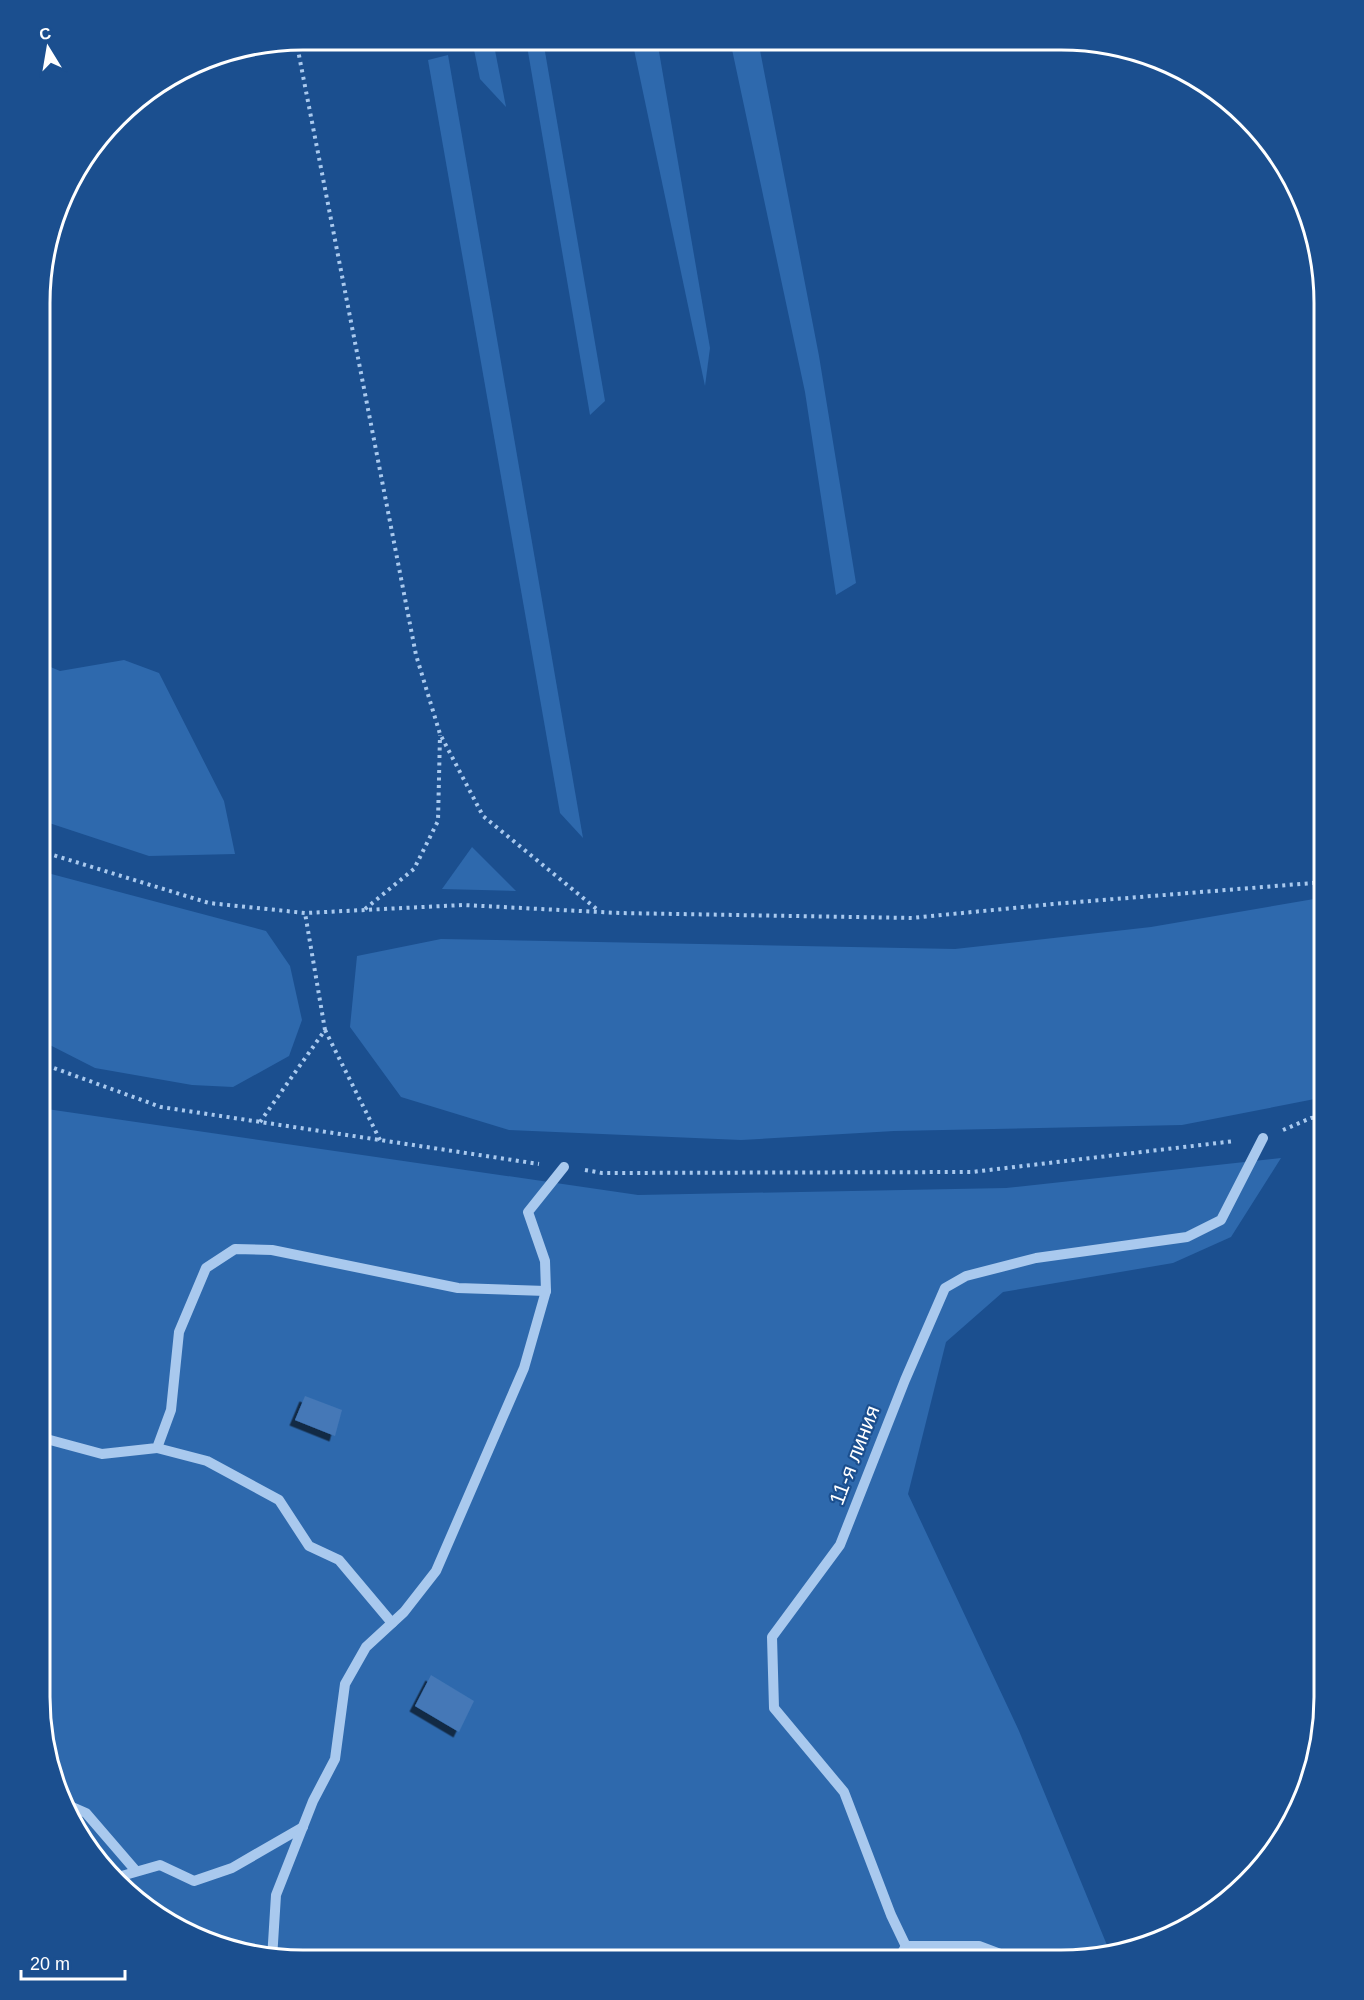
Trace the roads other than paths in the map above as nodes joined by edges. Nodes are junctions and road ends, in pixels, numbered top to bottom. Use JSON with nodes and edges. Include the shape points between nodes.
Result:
{"nodes":[{"id":1,"x":1263,"y":1138,"type":"road end"},
{"id":2,"x":564,"y":1167,"type":"road end"},
{"id":3,"x":546,"y":1292,"type":"junction"},
{"id":4,"x":50,"y":1440,"type":"edge"},
{"id":5,"x":157,"y":1448,"type":"junction"},
{"id":6,"x":392,"y":1623,"type":"junction"},
{"id":7,"x":76,"y":1809,"type":"edge"},
{"id":8,"x":303,"y":1827,"type":"junction"},
{"id":9,"x":136,"y":1871,"type":"junction"},
{"id":10,"x":123,"y":1875,"type":"edge"},
{"id":11,"x":906,"y":1946,"type":"junction"},
{"id":12,"x":273,"y":1948,"type":"edge"},
{"id":13,"x":903,"y":1950,"type":"edge"},
{"id":14,"x":908,"y":1950,"type":"edge"},
{"id":15,"x":989,"y":1950,"type":"edge"}],
"edges":[{"from":1,"to":11,"type":"lane","name":"11-я линия","via":[[1221,1220],[1187,1237],[1036,1258],[966,1276],[945,1288],[840,1545],[772,1637],[774,1708],[844,1792]]},
{"from":2,"to":3,"type":"lane","via":[[528,1212],[545,1262]]},
{"from":3,"to":5,"type":"lane","via":[[458,1288],[272,1250],[235,1249],[206,1268],[179,1332],[171,1410]]},
{"from":3,"to":6,"type":"lane","via":[[524,1368],[436,1571]]},
{"from":4,"to":5,"type":"lane","via":[[102,1454]]},
{"from":5,"to":6,"type":"lane","via":[[207,1461],[279,1500],[309,1546],[339,1560]]},
{"from":6,"to":8,"type":"lane","via":[[366,1647],[345,1684],[335,1759]]},
{"from":7,"to":9,"type":"lane","via":[[86,1813]]},
{"from":8,"to":9,"type":"lane","via":[[232,1868],[194,1881],[160,1865]]},
{"from":8,"to":12,"type":"lane","via":[[276,1895]]},
{"from":9,"to":10,"type":"lane"},
{"from":11,"to":13,"type":"lane"},
{"from":11,"to":14,"type":"lane","name":"11-я линия"},
{"from":11,"to":15,"type":"lane","via":[[979,1946]]}]}
